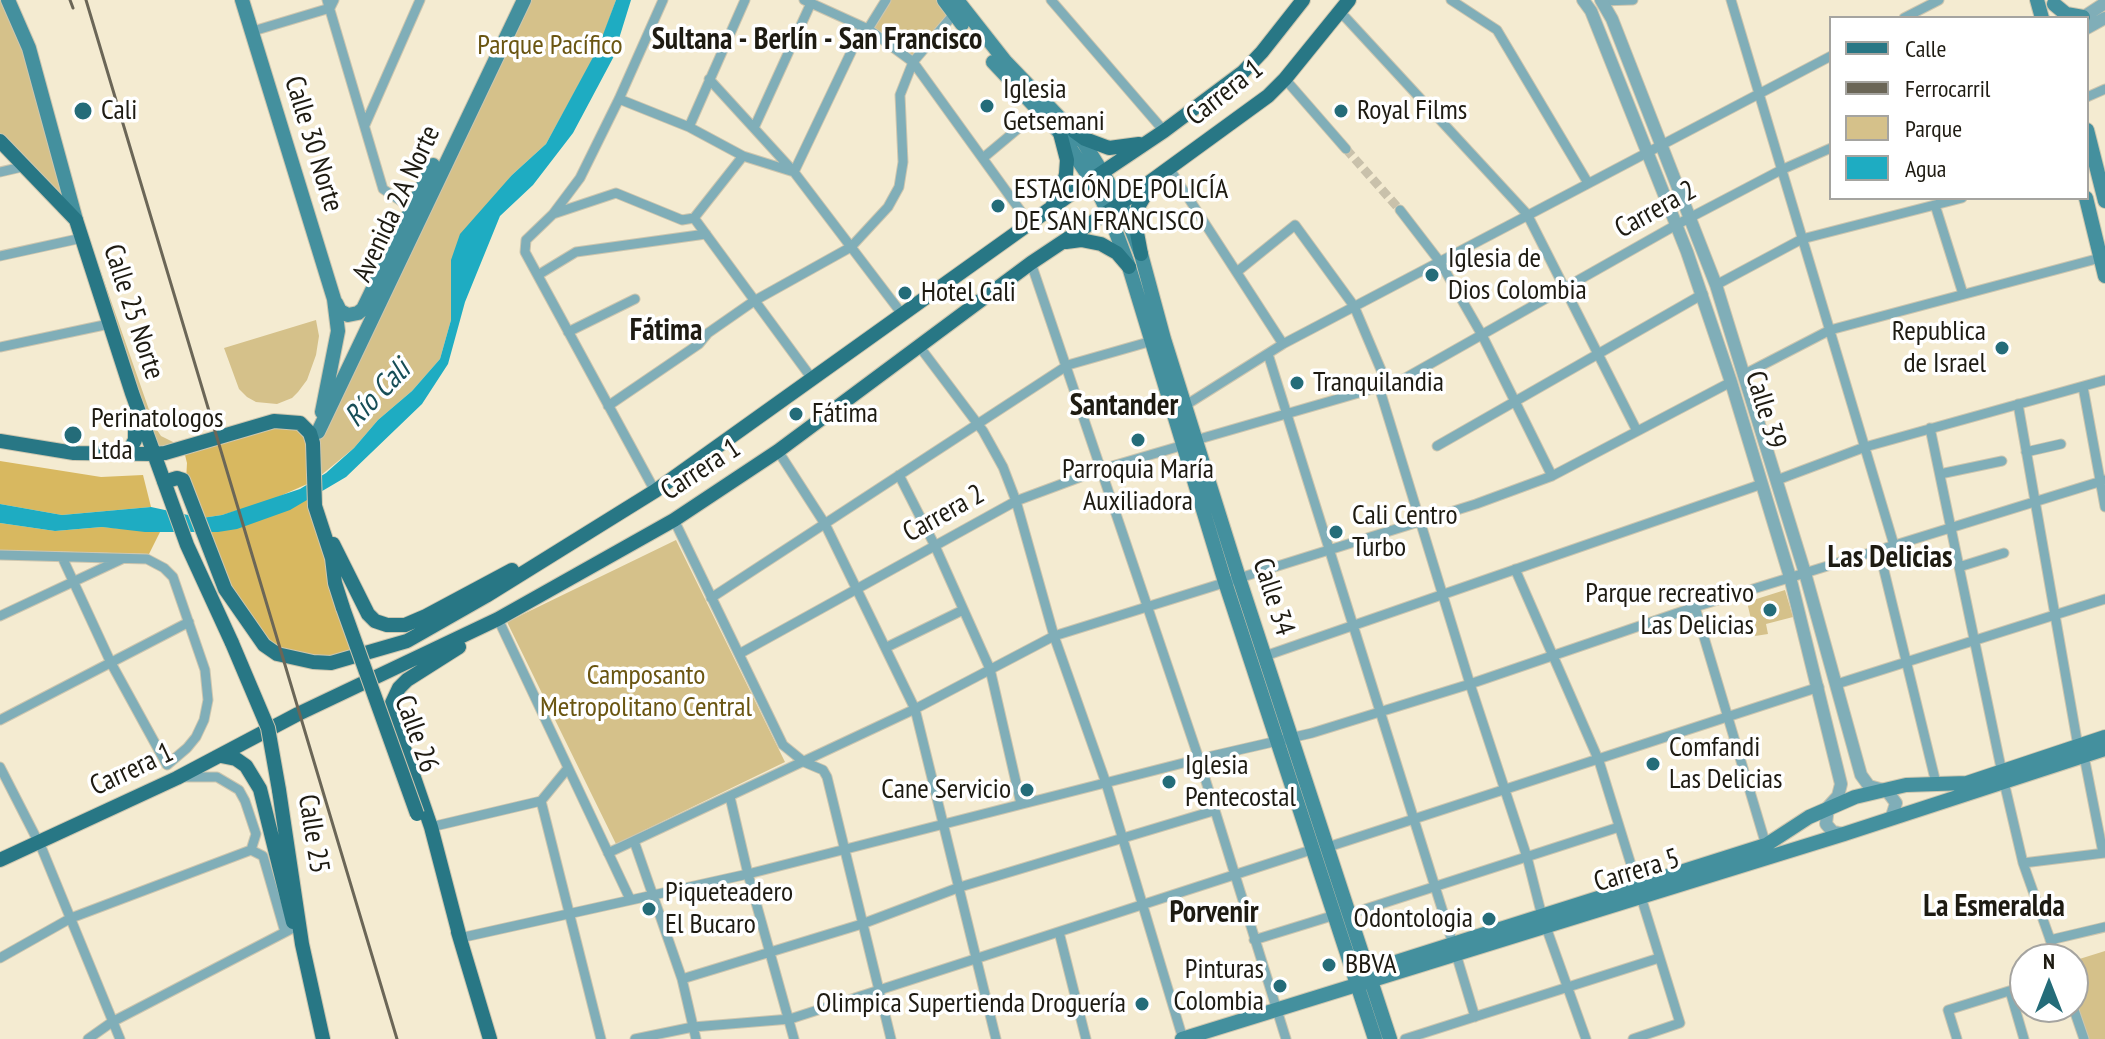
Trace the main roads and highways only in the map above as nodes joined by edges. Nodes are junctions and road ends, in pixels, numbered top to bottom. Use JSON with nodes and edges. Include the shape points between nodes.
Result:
{"nodes":[{"id":1,"x":8,"y":0,"type":"edge"},
{"id":2,"x":242,"y":0,"type":"edge"},
{"id":3,"x":515,"y":0,"type":"edge"},
{"id":4,"x":524,"y":0,"type":"edge"},
{"id":5,"x":944,"y":0,"type":"edge"},
{"id":6,"x":1303,"y":0,"type":"edge"},
{"id":7,"x":1349,"y":0,"type":"edge"},
{"id":8,"x":956,"y":7,"type":"edge"},
{"id":9,"x":1067,"y":132,"type":"junction"},
{"id":10,"x":1157,"y":135,"type":"junction"},
{"id":11,"x":2089,"y":135,"type":"edge"},
{"id":12,"x":0,"y":141,"type":"edge"},
{"id":13,"x":2100,"y":160,"type":"edge"},
{"id":14,"x":1165,"y":171,"type":"junction"},
{"id":15,"x":1098,"y":176,"type":"junction"},
{"id":16,"x":2105,"y":201,"type":"edge"},
{"id":17,"x":2087,"y":202,"type":"edge"},
{"id":18,"x":1114,"y":208,"type":"junction"},
{"id":19,"x":416,"y":211,"type":"junction"},
{"id":20,"x":1044,"y":213,"type":"junction"},
{"id":21,"x":76,"y":220,"type":"junction"},
{"id":22,"x":1062,"y":243,"type":"junction"},
{"id":23,"x":1141,"y":254,"type":"junction"},
{"id":24,"x":1129,"y":267,"type":"junction"},
{"id":25,"x":2105,"y":276,"type":"edge"},
{"id":26,"x":334,"y":299,"type":"junction"},
{"id":27,"x":132,"y":393,"type":"junction"},
{"id":28,"x":316,"y":438,"type":"junction"},
{"id":29,"x":0,"y":441,"type":"edge"},
{"id":30,"x":1190,"y":443,"type":"junction"},
{"id":31,"x":123,"y":454,"type":"junction"},
{"id":32,"x":154,"y":454,"type":"junction"},
{"id":33,"x":165,"y":485,"type":"junction"},
{"id":34,"x":612,"y":519,"type":"junction"},
{"id":35,"x":321,"y":527,"type":"junction"},
{"id":36,"x":1232,"y":580,"type":"junction"},
{"id":37,"x":498,"y":619,"type":"junction"},
{"id":38,"x":232,"y":643,"type":"joint"},
{"id":39,"x":2105,"y":737,"type":"edge"},
{"id":40,"x":1285,"y":740,"type":"junction"},
{"id":41,"x":2105,"y":749,"type":"edge"},
{"id":42,"x":2081,"y":751,"type":"junction"},
{"id":43,"x":221,"y":756,"type":"junction"},
{"id":44,"x":2003,"y":776,"type":"junction"},
{"id":45,"x":0,"y":860,"type":"edge"},
{"id":46,"x":1639,"y":891,"type":"junction"},
{"id":47,"x":460,"y":938,"type":"junction"},
{"id":48,"x":302,"y":944,"type":"junction"},
{"id":49,"x":1362,"y":978,"type":"junction"},
{"id":50,"x":323,"y":1039,"type":"edge"},
{"id":51,"x":490,"y":1039,"type":"edge"},
{"id":52,"x":1183,"y":1039,"type":"edge"},
{"id":53,"x":1375,"y":1039,"type":"edge"},
{"id":54,"x":1390,"y":1039,"type":"edge"}],
"edges":[{"from":1,"to":21,"type":"main road","name":"Calle 25 Norte","via":[[29,48]]},
{"from":2,"to":26,"type":"main road","name":"Calle 30 Norte"},
{"from":3,"to":19,"type":"main road","name":"Avenida 2A Norte"},
{"from":4,"to":19,"type":"main road","name":"Avenida 2A Norte"},
{"from":5,"to":8,"type":"main road"},
{"from":6,"to":10,"type":"main road","name":"Carrera 1","via":[[1243,72]]},
{"from":7,"to":14,"type":"main road","name":"Carrera 1","via":[[1268,96]]},
{"from":8,"to":9,"type":"main road"},
{"from":8,"to":9,"type":"main road","via":[[997,67],[1038,112]]},
{"from":9,"to":10,"type":"main road","via":[[1109,148],[1137,145]]},
{"from":9,"to":15,"type":"main road","name":"Calle 34"},
{"from":9,"to":20,"type":"main road","via":[[1062,189]]},
{"from":10,"to":15,"type":"main road","name":"Carrera 1"},
{"from":11,"to":13,"type":"main road"},
{"from":12,"to":21,"type":"main road","name":"Calle 25 Norte"},
{"from":13,"to":16,"type":"main road"},
{"from":14,"to":18,"type":"main road","name":"Carrera 1"},
{"from":14,"to":23,"type":"main road","via":[[1138,207]]},
{"from":15,"to":18,"type":"main road","name":"Calle 34"},
{"from":15,"to":20,"type":"main road","name":"Carrera 1"},
{"from":16,"to":17,"type":"main road"},
{"from":17,"to":25,"type":"main road"},
{"from":18,"to":22,"type":"main road","name":"Carrera 1"},
{"from":18,"to":23,"type":"main road","name":"Calle 34"},
{"from":18,"to":24,"type":"main road","name":"Calle 34"},
{"from":19,"to":26,"type":"main road","name":"Avenida 2A Norte","via":[[361,312],[344,314]]},
{"from":19,"to":28,"type":"main road","name":"Avenida 2A Norte"},
{"from":20,"to":34,"type":"main road","name":"Carrera 1"},
{"from":21,"to":27,"type":"main road","name":"Calle 25 Norte"},
{"from":22,"to":24,"type":"main road","via":[[1101,244]]},
{"from":22,"to":37,"type":"main road","name":"Carrera 1","via":[[778,451],[674,520]]},
{"from":23,"to":30,"type":"main road","name":"Calle 34","via":[[1186,405]]},
{"from":24,"to":30,"type":"main road","name":"Calle 34"},
{"from":26,"to":28,"type":"main road","name":"Calle 30 Norte","via":[[338,331]]},
{"from":27,"to":31,"type":"main road","via":[[136,430],[133,445]]},
{"from":27,"to":32,"type":"main road","name":"Calle 25 Norte"},
{"from":28,"to":32,"type":"main road","via":[[306,427],[283,420]]},
{"from":28,"to":35,"type":"main road","name":"Calle 26","via":[[315,506]]},
{"from":29,"to":31,"type":"main road","via":[[74,453]]},
{"from":30,"to":36,"type":"main road","name":"Calle 34"},
{"from":31,"to":32,"type":"main road"},
{"from":32,"to":33,"type":"main road","name":"Calle 25 Norte"},
{"from":33,"to":34,"type":"main road","name":"Carrera 1","via":[[183,480],[225,589],[264,645],[277,654],[313,662],[331,663],[407,641]]},
{"from":33,"to":38,"type":"main road","name":"Calle 25 Norte"},
{"from":34,"to":35,"type":"main road","via":[[426,616],[396,626],[368,614]]},
{"from":35,"to":47,"type":"main road","name":"Calle 26","bridge":true,"via":[[343,608]]},
{"from":36,"to":40,"type":"main road","name":"Calle 34"},
{"from":36,"to":40,"type":"main road","name":"Calle 34","via":[[1265,656]]},
{"from":37,"to":43,"type":"main road","name":"Carrera 1"},
{"from":37,"to":47,"type":"main road","via":[[407,680],[395,695],[393,716],[431,827]]},
{"from":38,"to":48,"type":"main road","name":"Calle 25","bridge":true,"via":[[268,728]]},
{"from":39,"to":42,"type":"main road","name":"Carrera 5"},
{"from":40,"to":49,"type":"main road","name":"Calle 34"},
{"from":41,"to":42,"type":"main road","name":"Carrera 5"},
{"from":42,"to":44,"type":"main road","name":"Carrera 5"},
{"from":43,"to":45,"type":"main road","name":"Carrera 1"},
{"from":43,"to":48,"type":"main road","via":[[246,766],[260,789],[290,930]]},
{"from":44,"to":46,"type":"main road","name":"Carrera 5","via":[[1844,834]]},
{"from":44,"to":46,"type":"main road","name":"Carrera 5","via":[[1880,790],[1828,807],[1766,845]]},
{"from":46,"to":49,"type":"main road","name":"Carrera 5"},
{"from":47,"to":51,"type":"main road","name":"Calle 26"},
{"from":48,"to":50,"type":"main road","name":"Calle 25"},
{"from":49,"to":52,"type":"main road","name":"Carrera 5"},
{"from":49,"to":53,"type":"main road","name":"Calle 34"},
{"from":49,"to":54,"type":"main road","name":"Calle 34"}]}
